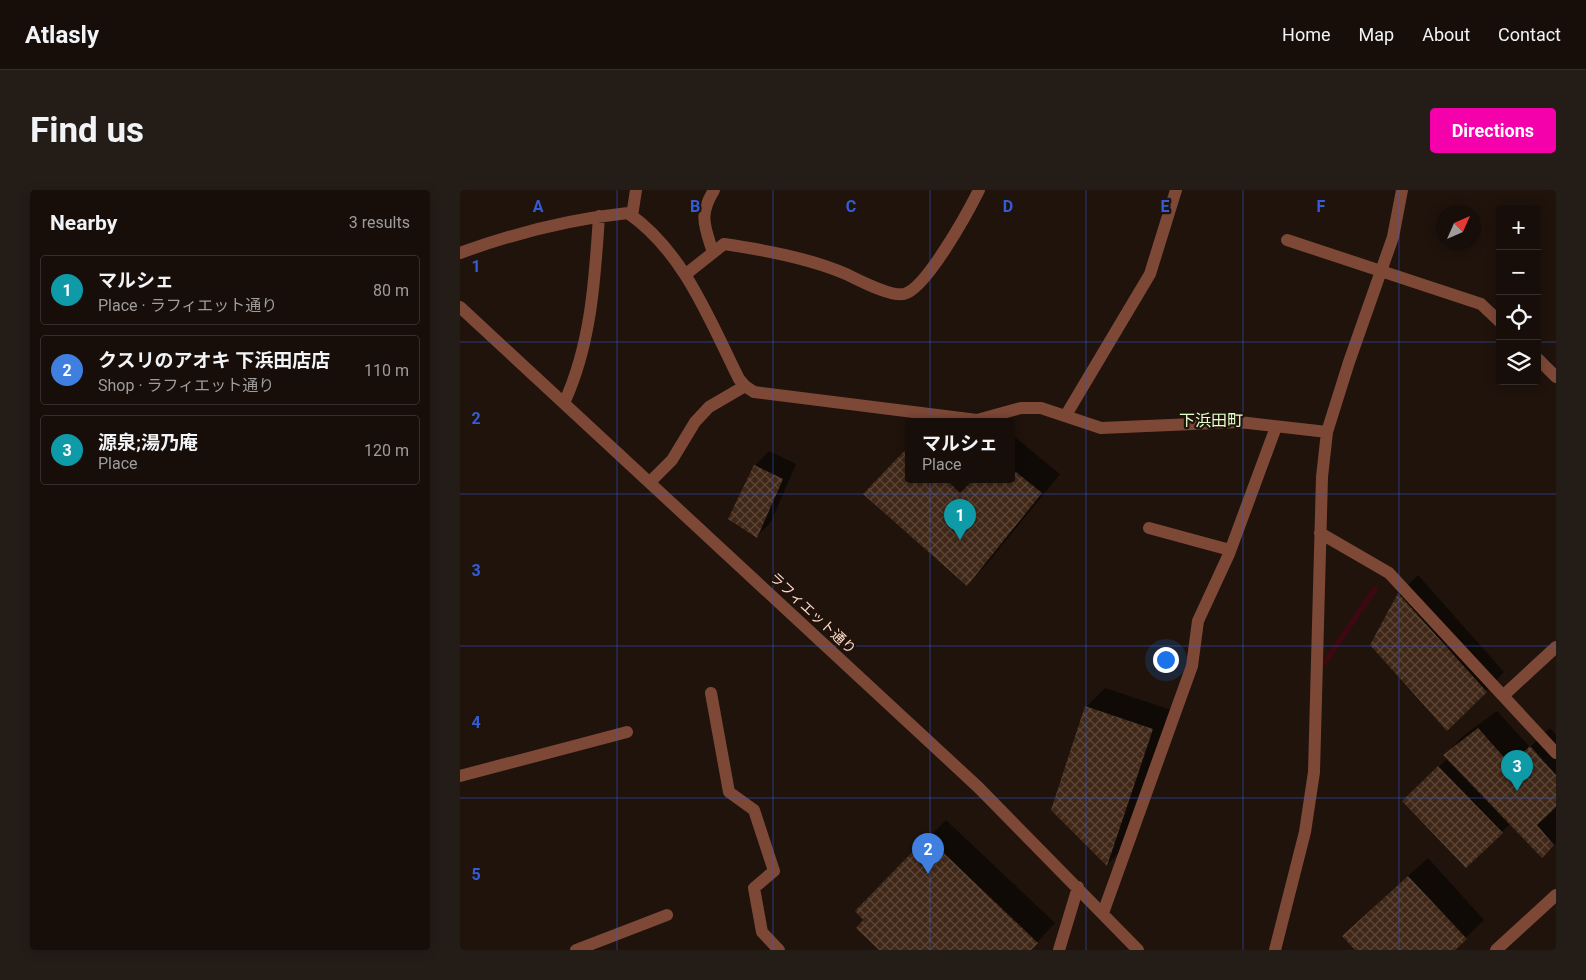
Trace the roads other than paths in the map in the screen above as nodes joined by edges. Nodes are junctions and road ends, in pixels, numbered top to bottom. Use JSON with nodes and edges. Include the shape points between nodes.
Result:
{"nodes":[{"id":1,"x":636,"y":190,"type":"edge"},
{"id":2,"x":714,"y":190,"type":"edge"},
{"id":3,"x":979,"y":190,"type":"edge"},
{"id":4,"x":1176,"y":190,"type":"edge"},
{"id":5,"x":1402,"y":190,"type":"edge"},
{"id":6,"x":599,"y":216,"type":"junction"},
{"id":7,"x":632,"y":216,"type":"junction"},
{"id":8,"x":1287,"y":240,"type":"dead end"},
{"id":9,"x":460,"y":253,"type":"edge"},
{"id":10,"x":713,"y":253,"type":"junction"},
{"id":11,"x":1382,"y":273,"type":"junction"},
{"id":12,"x":686,"y":274,"type":"junction"},
{"id":13,"x":460,"y":307,"type":"edge"},
{"id":14,"x":1496,"y":318,"type":"edge"},
{"id":15,"x":1541,"y":362,"type":"edge"},
{"id":16,"x":1556,"y":377,"type":"edge"},
{"id":17,"x":744,"y":386,"type":"junction"},
{"id":18,"x":564,"y":403,"type":"junction"},
{"id":19,"x":1066,"y":415,"type":"junction"},
{"id":20,"x":961,"y":418,"type":"edge"},
{"id":21,"x":984,"y":418,"type":"edge"},
{"id":22,"x":1276,"y":427,"type":"junction"},
{"id":23,"x":1327,"y":432,"type":"junction"},
{"id":24,"x":650,"y":482,"type":"junction"},
{"id":25,"x":1149,"y":528,"type":"dead end"},
{"id":26,"x":1320,"y":533,"type":"junction"},
{"id":27,"x":1230,"y":550,"type":"junction"},
{"id":28,"x":1556,"y":647,"type":"edge"},
{"id":29,"x":711,"y":693,"type":"dead end"},
{"id":30,"x":1504,"y":695,"type":"junction"},
{"id":31,"x":627,"y":732,"type":"dead end"},
{"id":32,"x":1556,"y":753,"type":"edge"},
{"id":33,"x":460,"y":776,"type":"edge"},
{"id":34,"x":1078,"y":887,"type":"junction"},
{"id":35,"x":1556,"y":895,"type":"edge"},
{"id":36,"x":1103,"y":913,"type":"junction"},
{"id":37,"x":667,"y":916,"type":"dead end"},
{"id":38,"x":576,"y":950,"type":"edge"},
{"id":39,"x":779,"y":950,"type":"edge"},
{"id":40,"x":1059,"y":950,"type":"edge"},
{"id":41,"x":1138,"y":950,"type":"edge"},
{"id":42,"x":1276,"y":950,"type":"edge"},
{"id":43,"x":1496,"y":950,"type":"edge"}],
"edges":[{"from":1,"to":7,"type":"street"},
{"from":2,"to":10,"type":"street","via":[[704,205],[704,222]]},
{"from":3,"to":10,"type":"street","via":[[955,235],[919,284],[904,294],[888,292],[828,266],[744,247],[724,244]]},
{"from":4,"to":19,"type":"street","via":[[1150,274]]},
{"from":5,"to":11,"type":"street"},
{"from":6,"to":7,"type":"street","via":[[628,213]]},
{"from":6,"to":9,"type":"street","via":[[504,236]]},
{"from":6,"to":18,"type":"street","via":[[596,273],[588,324],[576,377]]},
{"from":7,"to":12,"type":"street","via":[[648,227]]},
{"from":8,"to":11,"type":"street"},
{"from":10,"to":12,"type":"street"},
{"from":11,"to":14,"type":"street","via":[[1481,304]]},
{"from":11,"to":23,"type":"street"},
{"from":12,"to":17,"type":"street"},
{"from":13,"to":18,"type":"street","name":"ラフィエット通り"},
{"from":15,"to":16,"type":"street"},
{"from":17,"to":20,"type":"street","via":[[754,392]]},
{"from":17,"to":24,"type":"street","via":[[709,407],[695,422],[672,460]]},
{"from":18,"to":24,"type":"street","name":"ラフィエット通り"},
{"from":19,"to":21,"type":"street","via":[[1041,408],[1021,408]]},
{"from":19,"to":22,"type":"street","via":[[1101,428],[1239,422]]},
{"from":22,"to":23,"type":"street"},
{"from":22,"to":27,"type":"street"},
{"from":23,"to":26,"type":"street"},
{"from":24,"to":34,"type":"street","name":"ラフィエット通り","via":[[978,787]]},
{"from":25,"to":27,"type":"street"},
{"from":26,"to":30,"type":"street","via":[[1390,573]]},
{"from":26,"to":42,"type":"street","via":[[1314,772],[1305,832]]},
{"from":27,"to":36,"type":"street","via":[[1198,621],[1192,666]]},
{"from":28,"to":30,"type":"street"},
{"from":29,"to":39,"type":"street","via":[[729,792],[754,810],[774,871],[754,888],[762,932]]},
{"from":30,"to":32,"type":"street"},
{"from":31,"to":33,"type":"street"},
{"from":34,"to":36,"type":"street","name":"ラフィエット通り"},
{"from":34,"to":40,"type":"street"},
{"from":35,"to":43,"type":"street"},
{"from":36,"to":41,"type":"street","name":"ラフィエット通り"},
{"from":37,"to":38,"type":"street"}]}
